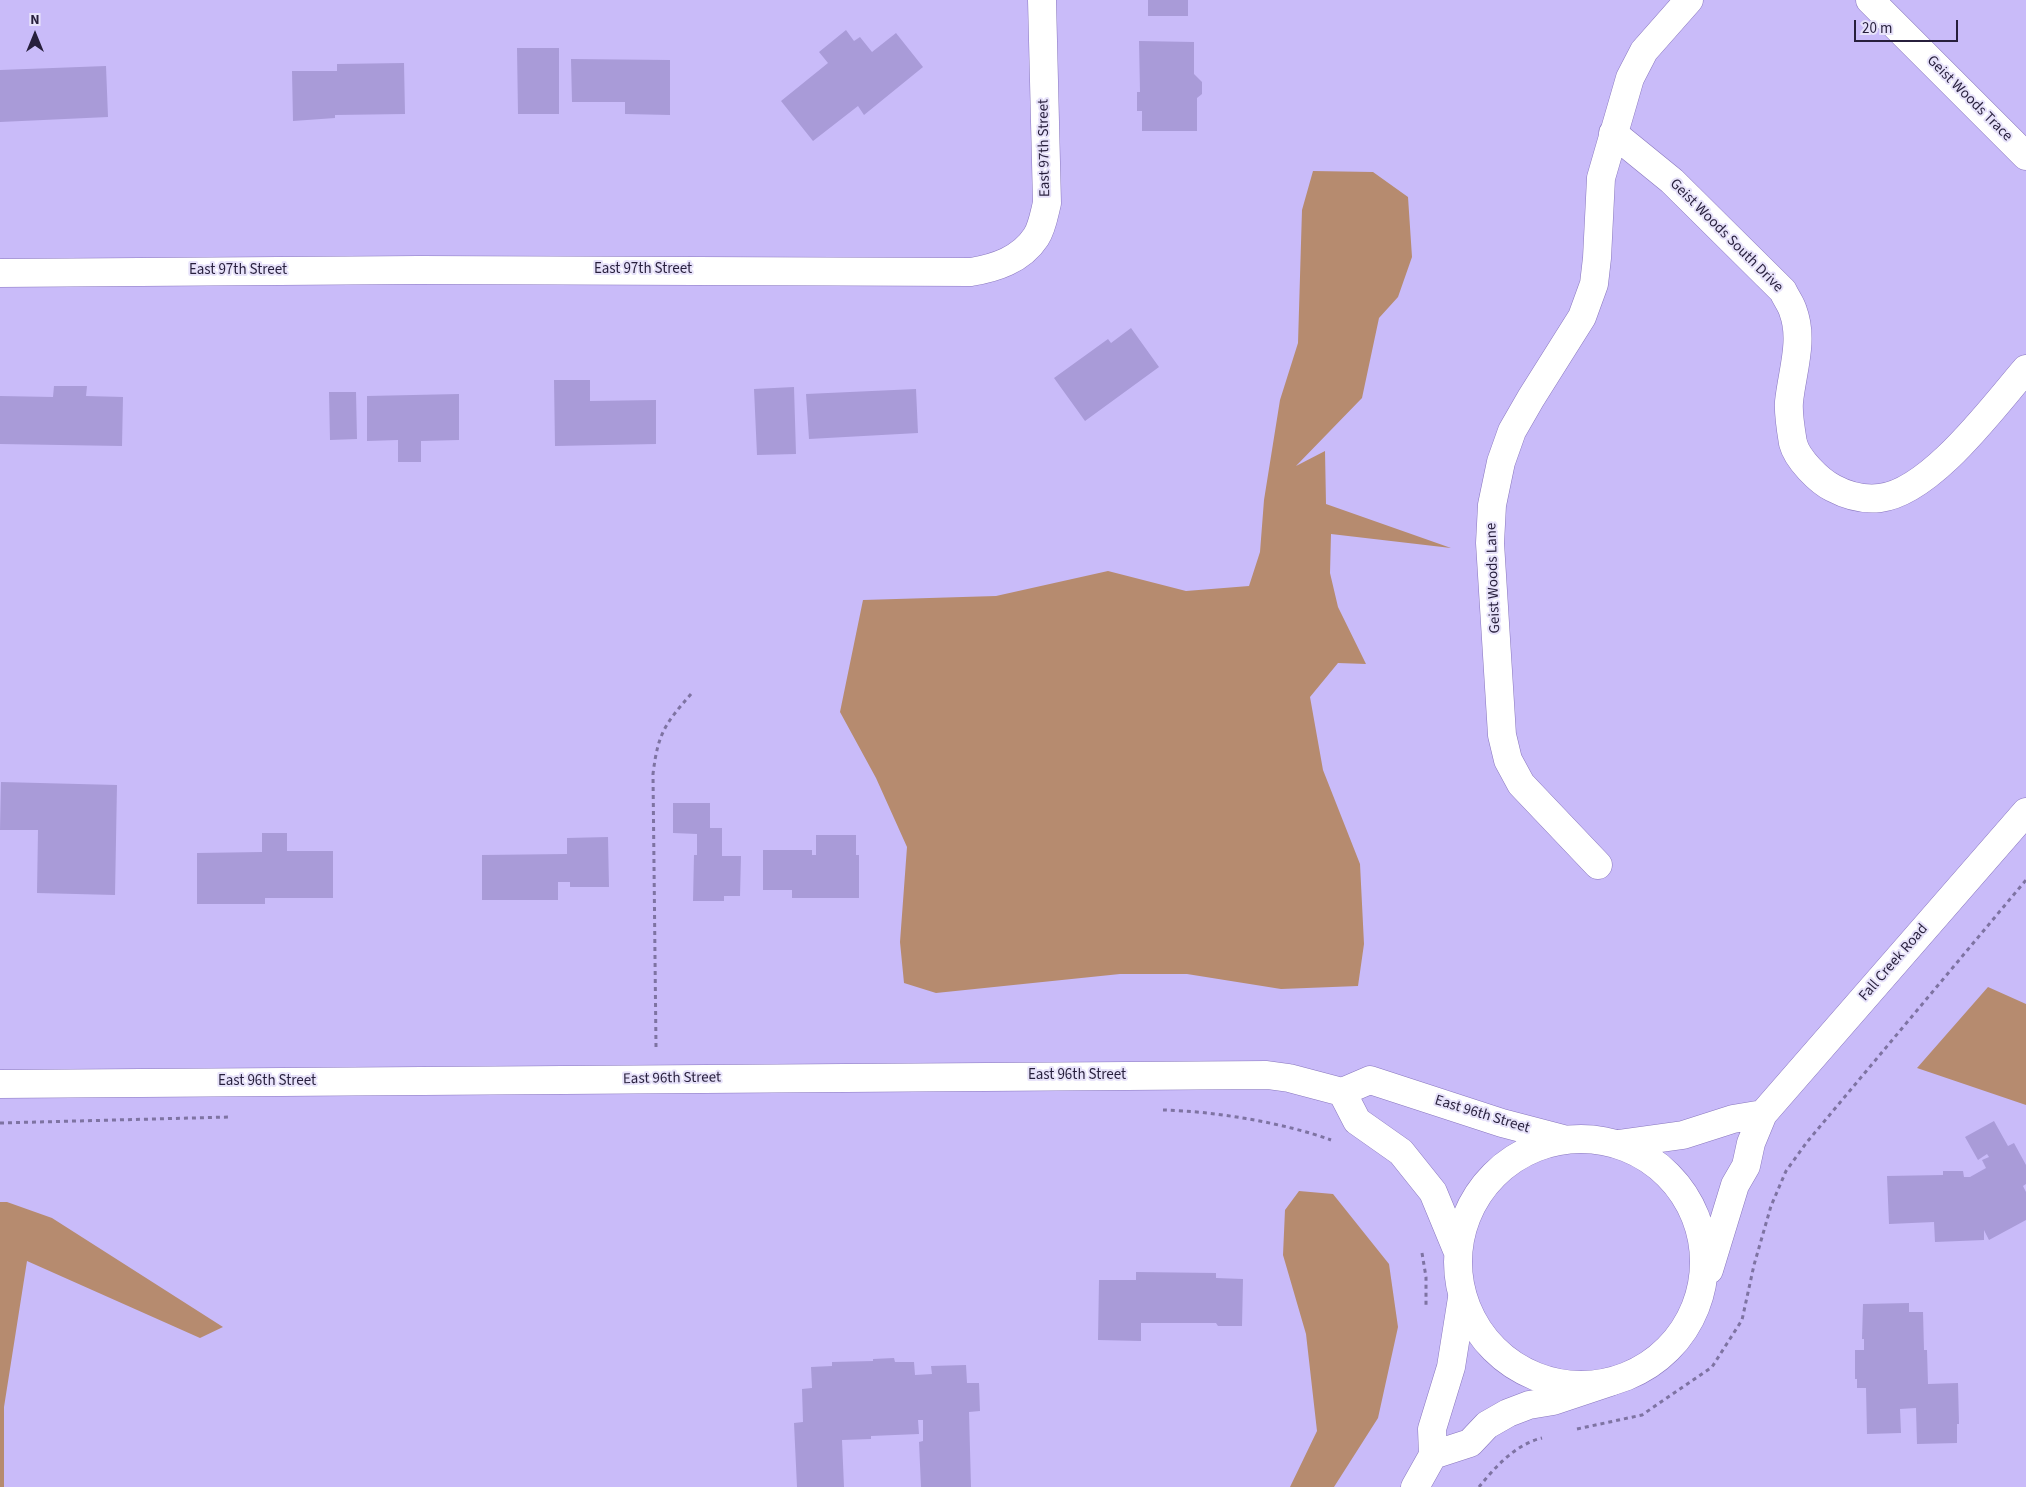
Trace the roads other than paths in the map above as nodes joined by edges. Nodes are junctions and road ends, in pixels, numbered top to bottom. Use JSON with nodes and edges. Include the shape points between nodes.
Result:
{"nodes":[{"id":1,"x":1042,"y":0,"type":"edge"},
{"id":2,"x":1689,"y":0,"type":"edge"},
{"id":3,"x":1870,"y":0,"type":"edge"},
{"id":4,"x":1613,"y":133,"type":"junction"},
{"id":5,"x":2026,"y":156,"type":"edge"},
{"id":6,"x":0,"y":273,"type":"edge"},
{"id":7,"x":2026,"y":369,"type":"edge"},
{"id":8,"x":2026,"y":812,"type":"edge"},
{"id":9,"x":1598,"y":865,"type":"dead end"},
{"id":10,"x":0,"y":1084,"type":"edge"},
{"id":11,"x":1342,"y":1092,"type":"junction"},
{"id":12,"x":1763,"y":1114,"type":"junction"},
{"id":13,"x":1567,"y":1140,"type":"junction"},
{"id":14,"x":1617,"y":1144,"type":"junction"},
{"id":15,"x":1457,"y":1250,"type":"junction"},
{"id":16,"x":1700,"y":1296,"type":"junction"},
{"id":17,"x":1462,"y":1298,"type":"junction"},
{"id":18,"x":1610,"y":1382,"type":"junction"},
{"id":19,"x":1433,"y":1455,"type":"junction"},
{"id":20,"x":1415,"y":1487,"type":"edge"}],
"edges":[{"from":1,"to":6,"type":"main road","name":"East 97th Street","via":[[1047,203],[1042,224],[1029,246],[1008,262],[992,269],[971,272],[419,270]]},
{"from":2,"to":4,"type":"main road","name":"Geist Woods Lane","via":[[1644,51],[1630,78]]},
{"from":3,"to":5,"type":"main road","name":"Geist Woods Trace"},
{"from":4,"to":7,"type":"main road","name":"Geist Woods South Drive","via":[[1672,181],[1783,291],[1794,312],[1797,331],[1797,355],[1788,404],[1794,445],[1805,463],[1825,484],[1851,497],[1880,498],[1906,490],[1926,477],[1960,444]]},
{"from":4,"to":9,"type":"main road","name":"Geist Woods Lane","via":[[1601,178],[1594,284],[1582,317],[1512,431],[1501,462],[1492,505],[1490,543],[1502,735],[1508,760],[1522,784]]},
{"from":8,"to":12,"type":"main road","name":"Fall Creek Road"},
{"from":10,"to":11,"type":"main road","name":"East 96th Street","via":[[1267,1075]]},
{"from":11,"to":13,"type":"main road","name":"East 96th Street","via":[[1370,1080],[1502,1123]]},
{"from":11,"to":15,"type":"main road","via":[[1357,1121],[1401,1152],[1433,1192]]},
{"from":12,"to":14,"type":"main road","via":[[1683,1135]]},
{"from":12,"to":16,"type":"main road","name":"Fall Creek Road","via":[[1746,1166],[1735,1186]]},
{"from":13,"to":14,"type":"main road"},
{"from":13,"to":15,"type":"main road","via":[[1544,1145],[1501,1167],[1471,1204]]},
{"from":14,"to":16,"type":"main road","via":[[1642,1155],[1665,1171],[1696,1215],[1705,1269]]},
{"from":15,"to":17,"type":"main road"},
{"from":16,"to":18,"type":"main road","via":[[1676,1342],[1635,1374]]},
{"from":17,"to":18,"type":"main road","via":[[1472,1323],[1488,1344],[1515,1367],[1556,1384],[1583,1386]]},
{"from":17,"to":19,"type":"main road","via":[[1451,1368],[1432,1429]]},
{"from":18,"to":19,"type":"main road","via":[[1508,1413],[1487,1426],[1470,1443]]},
{"from":19,"to":20,"type":"main road"}]}
